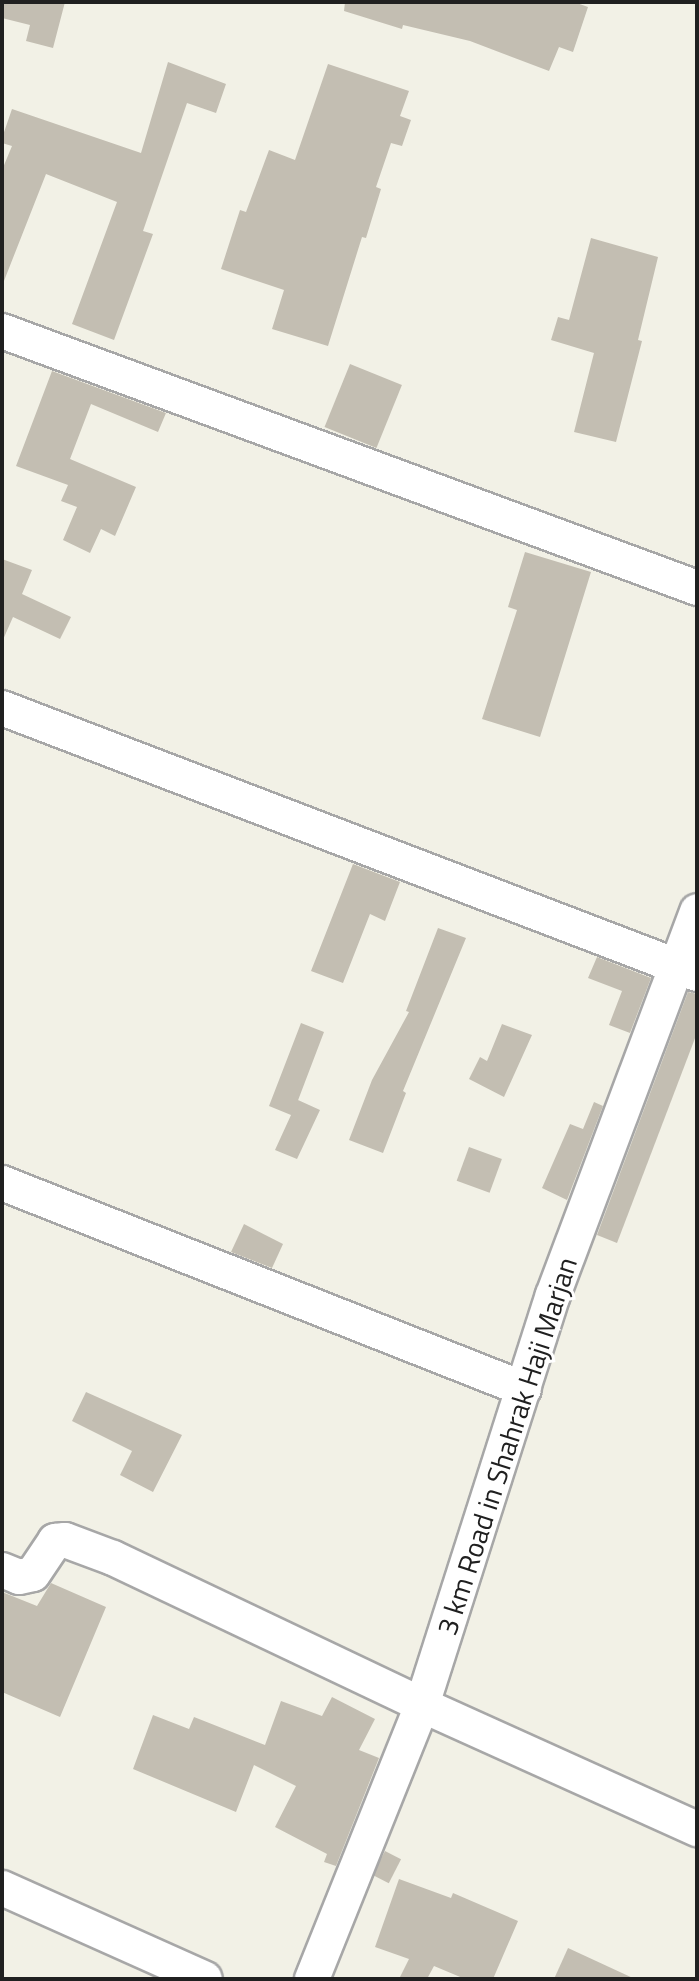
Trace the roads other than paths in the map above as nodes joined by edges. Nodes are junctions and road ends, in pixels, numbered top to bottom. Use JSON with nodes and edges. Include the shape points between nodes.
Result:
{"nodes":[{"id":1,"x":2,"y":331,"type":"edge"},
{"id":2,"x":697,"y":588,"type":"edge"},
{"id":3,"x":2,"y":708,"type":"edge"},
{"id":4,"x":697,"y":911,"type":"edge"},
{"id":5,"x":688,"y":970,"type":"edge"},
{"id":6,"x":2,"y":1183,"type":"edge"},
{"id":7,"x":524,"y":1389,"type":"junction"},
{"id":8,"x":2,"y":1570,"type":"edge"},
{"id":9,"x":422,"y":1705,"type":"junction"},
{"id":10,"x":697,"y":1829,"type":"edge"},
{"id":11,"x":2,"y":1888,"type":"edge"},
{"id":12,"x":205,"y":1979,"type":"edge"},
{"id":13,"x":312,"y":1979,"type":"edge"}],
"edges":[{"from":1,"to":2,"type":"street"},
{"from":3,"to":5,"type":"street"},
{"from":4,"to":5,"type":"street","name":"3 km Road in Shahrak Haji Marjan"},
{"from":5,"to":7,"type":"street","name":"3 km Road in Shahrak Haji Marjan","via":[[558,1282]]},
{"from":6,"to":7,"type":"street"},
{"from":7,"to":9,"type":"street","name":"3 km Road in Shahrak Haji Marjan"},
{"from":8,"to":9,"type":"street","via":[[26,1578],[55,1541],[65,1540]]},
{"from":9,"to":10,"type":"street"},
{"from":9,"to":13,"type":"street","name":"3 km Road in Shahrak Haji Marjan"},
{"from":11,"to":12,"type":"street"}]}
